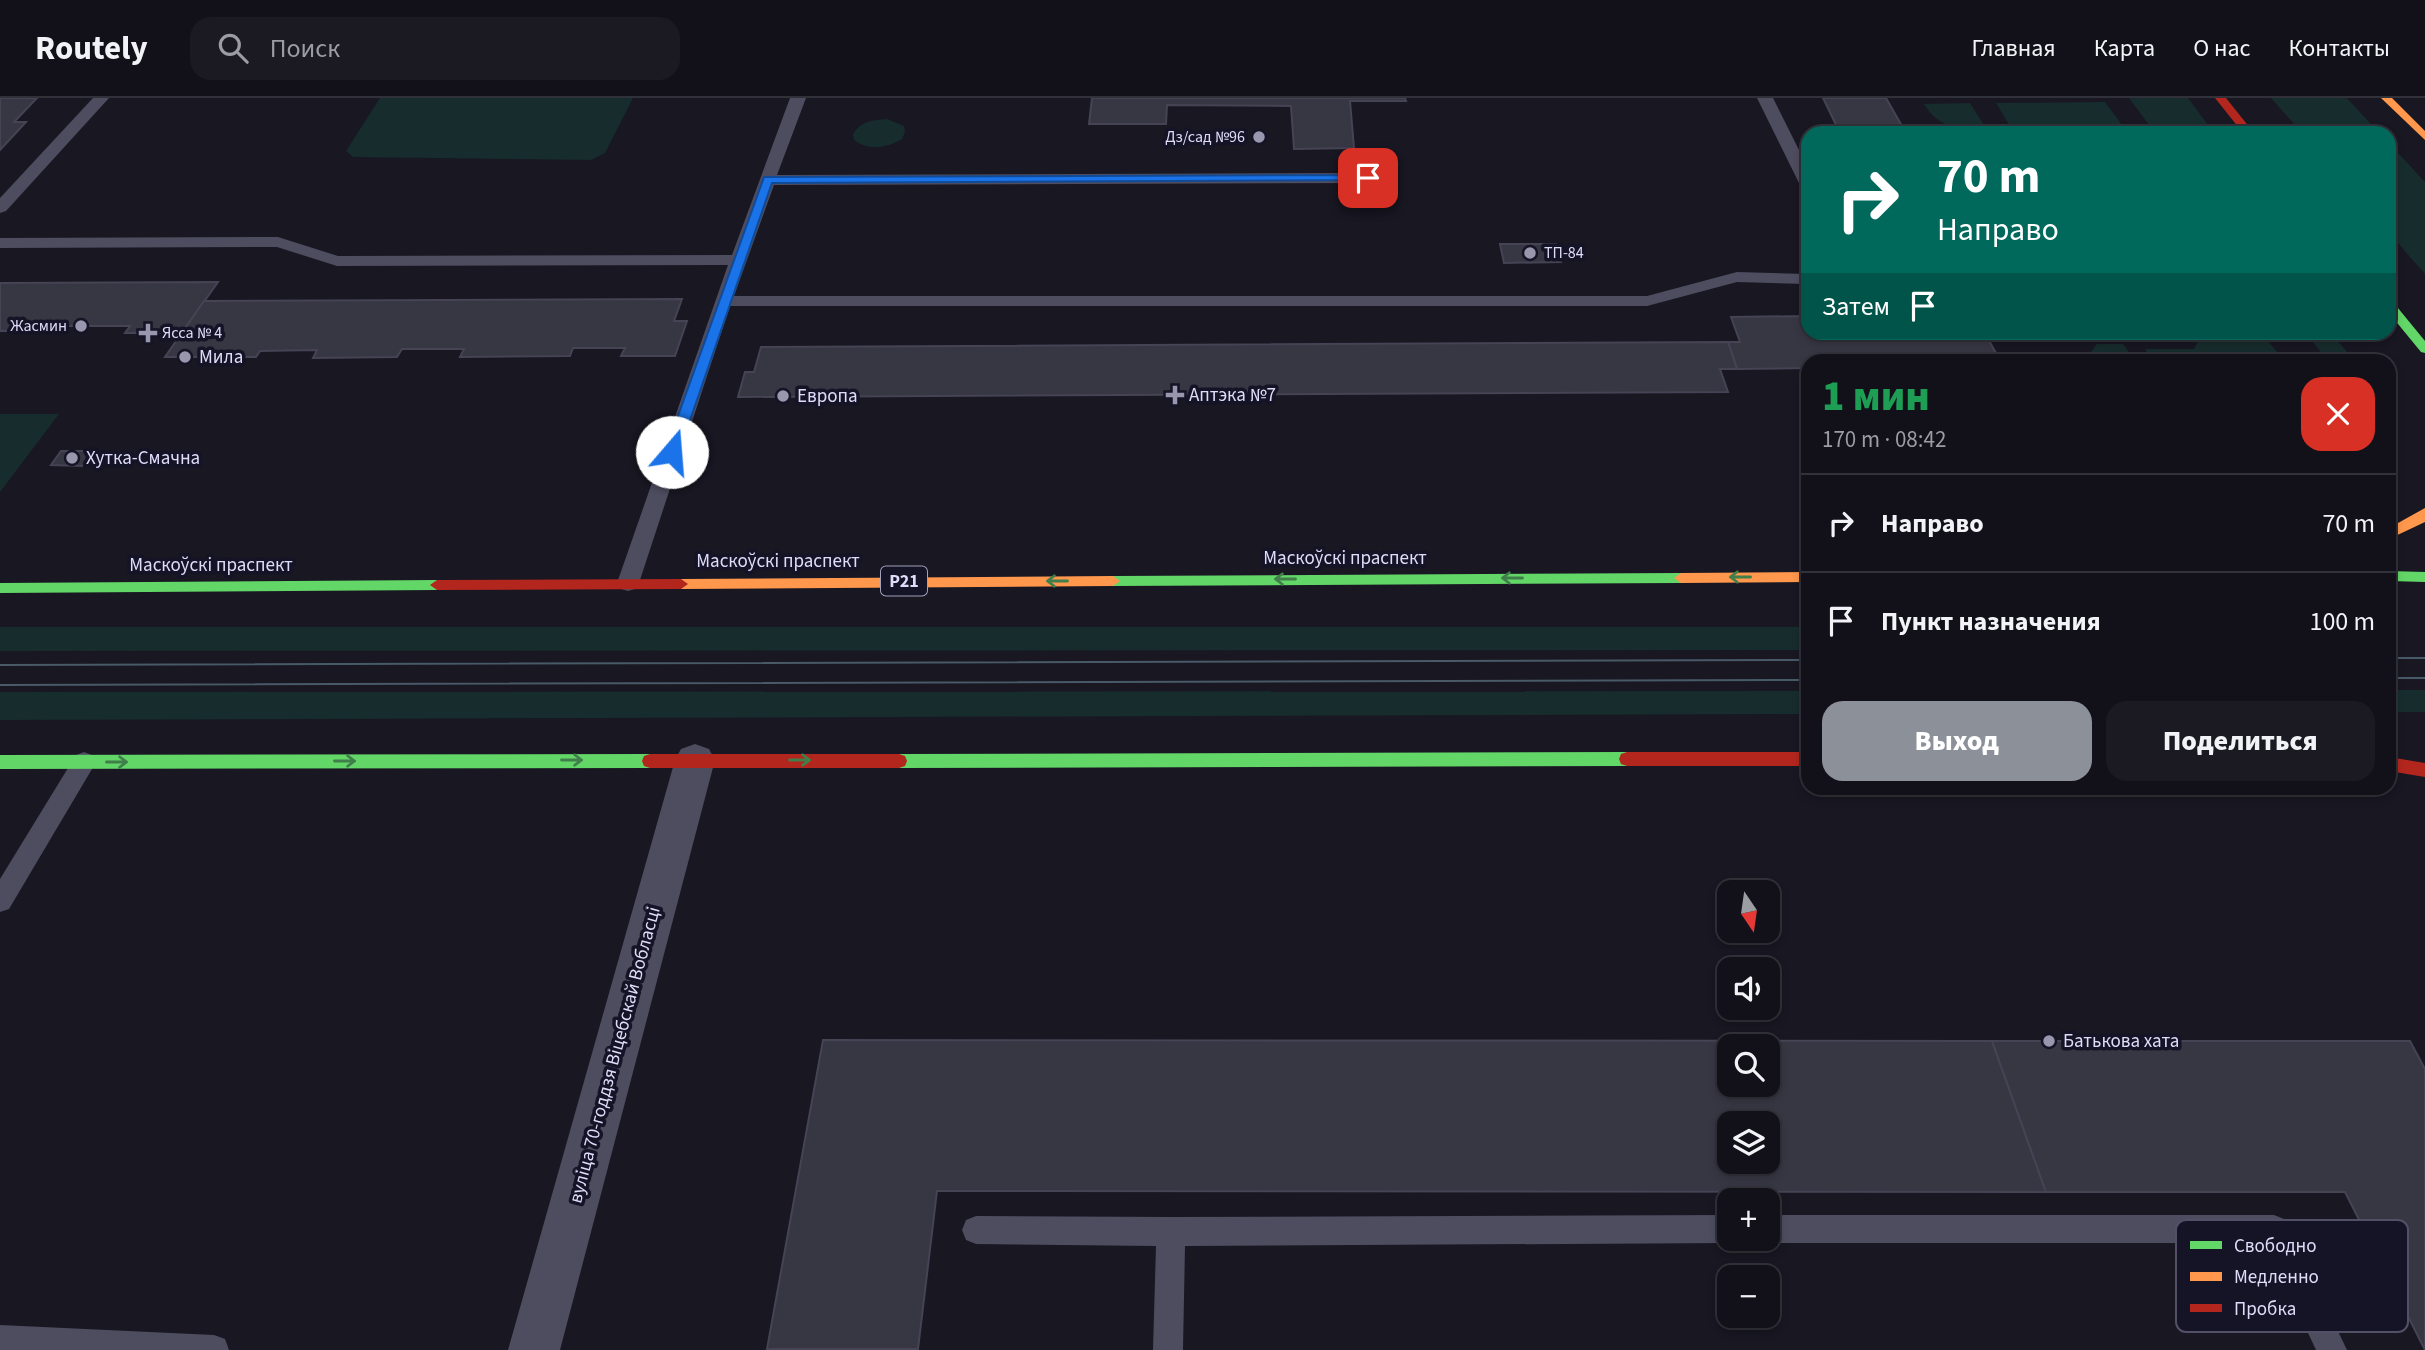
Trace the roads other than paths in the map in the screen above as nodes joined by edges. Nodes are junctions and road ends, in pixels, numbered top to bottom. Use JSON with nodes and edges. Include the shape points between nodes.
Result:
{"nodes":[{"id":1,"x":101,"y":98,"type":"edge"},
{"id":2,"x":798,"y":98,"type":"edge"},
{"id":3,"x":1765,"y":98,"type":"edge"},
{"id":4,"x":2220,"y":98,"type":"edge"},
{"id":5,"x":2386,"y":98,"type":"edge"},
{"id":6,"x":2243,"y":126,"type":"edge"},
{"id":7,"x":2425,"y":137,"type":"edge"},
{"id":8,"x":1801,"y":171,"type":"edge"},
{"id":9,"x":1368,"y":178,"type":"dead end"},
{"id":10,"x":768,"y":180,"type":"junction"},
{"id":11,"x":0,"y":208,"type":"edge"},
{"id":12,"x":0,"y":243,"type":"edge"},
{"id":13,"x":738,"y":260,"type":"junction"},
{"id":14,"x":1801,"y":279,"type":"edge"},
{"id":15,"x":723,"y":301,"type":"junction"},
{"id":16,"x":2396,"y":314,"type":"edge"},
{"id":17,"x":2425,"y":349,"type":"edge"},
{"id":18,"x":2425,"y":513,"type":"edge"},
{"id":19,"x":2396,"y":530,"type":"edge"},
{"id":20,"x":2396,"y":576,"type":"edge"},
{"id":21,"x":1801,"y":577,"type":"edge"},
{"id":22,"x":2425,"y":577,"type":"edge"},
{"id":23,"x":628,"y":583,"type":"junction"},
{"id":24,"x":73,"y":587,"type":"junction"},
{"id":25,"x":0,"y":588,"type":"edge"},
{"id":26,"x":0,"y":600,"type":"edge"},
{"id":27,"x":2396,"y":759,"type":"edge"},
{"id":28,"x":2425,"y":759,"type":"edge"},
{"id":29,"x":695,"y":760,"type":"junction"},
{"id":30,"x":1801,"y":760,"type":"edge"},
{"id":31,"x":0,"y":762,"type":"edge"},
{"id":32,"x":84,"y":762,"type":"junction"},
{"id":33,"x":2396,"y":765,"type":"edge"},
{"id":34,"x":2425,"y":770,"type":"edge"},
{"id":35,"x":0,"y":901,"type":"edge"},
{"id":36,"x":1717,"y":1229,"type":"edge"},
{"id":37,"x":1780,"y":1229,"type":"edge"},
{"id":38,"x":2176,"y":1229,"type":"edge"},
{"id":39,"x":976,"y":1230,"type":"dead end"},
{"id":40,"x":1171,"y":1232,"type":"junction"},
{"id":41,"x":2323,"y":1332,"type":"edge"},
{"id":42,"x":0,"y":1340,"type":"edge"},
{"id":43,"x":214,"y":1350,"type":"edge"},
{"id":44,"x":534,"y":1350,"type":"edge"},
{"id":45,"x":1168,"y":1350,"type":"edge"},
{"id":46,"x":2332,"y":1350,"type":"edge"}],
"edges":[{"from":1,"to":11,"type":"lane"},
{"from":2,"to":10,"type":"lane"},
{"from":3,"to":8,"type":"lane"},
{"from":4,"to":6,"type":"main road"},
{"from":5,"to":7,"type":"main road"},
{"from":9,"to":10,"type":"lane"},
{"from":10,"to":13,"type":"lane"},
{"from":12,"to":13,"type":"lane","via":[[278,242],[337,261]]},
{"from":13,"to":15,"type":"lane"},
{"from":14,"to":15,"type":"lane","via":[[1737,277],[1647,301]]},
{"from":15,"to":23,"type":"lane"},
{"from":16,"to":17,"type":"main road"},
{"from":18,"to":19,"type":"main road"},
{"from":20,"to":22,"type":"main road"},
{"from":21,"to":23,"type":"main road","name":"Маскоўскі праспект","number":"Р21","one_way":true},
{"from":23,"to":24,"type":"main road","name":"Маскоўскі праспект","number":"Р21"},
{"from":24,"to":25,"type":"main road","name":"Маскоўскі праспект","number":"Р21"},
{"from":24,"to":26,"type":"main road"},
{"from":27,"to":28,"type":"main road"},
{"from":29,"to":30,"type":"main road","one_way":true},
{"from":32,"to":29,"type":"main road","one_way":true},
{"from":29,"to":44,"type":"street","name":"вуліца 70-годдзя Віцебскай Вобласці"},
{"from":31,"to":32,"type":"main road"},
{"from":32,"to":35,"type":"lane"},
{"from":33,"to":34,"type":"main road"},
{"from":36,"to":40,"type":"lane"},
{"from":37,"to":38,"type":"lane"},
{"from":39,"to":40,"type":"lane"},
{"from":40,"to":45,"type":"lane"},
{"from":41,"to":46,"type":"lane"},
{"from":42,"to":43,"type":"lane"}]}
